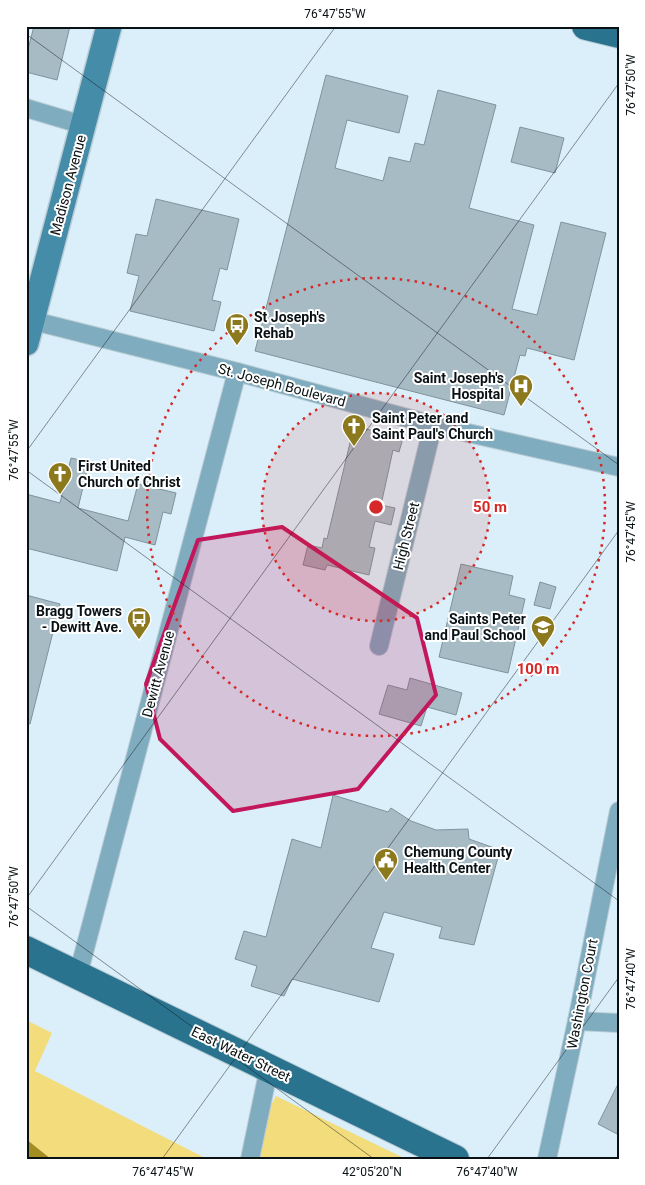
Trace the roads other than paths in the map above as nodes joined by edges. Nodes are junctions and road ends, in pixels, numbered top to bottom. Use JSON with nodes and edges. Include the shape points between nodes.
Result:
{"nodes":[{"id":1,"x":109,"y":26,"type":"edge"},
{"id":2,"x":586,"y":26,"type":"edge"},
{"id":3,"x":619,"y":34,"type":"edge"},
{"id":4,"x":26,"y":108,"type":"edge"},
{"id":5,"x":83,"y":125,"type":"junction"},
{"id":6,"x":28,"y":328,"type":"edge"},
{"id":7,"x":237,"y":372,"type":"junction"},
{"id":8,"x":433,"y":425,"type":"junction"},
{"id":9,"x":619,"y":467,"type":"edge"},
{"id":10,"x":379,"y":646,"type":"dead end"},
{"id":11,"x":619,"y":811,"type":"edge"},
{"id":12,"x":617,"y":829,"type":"edge"},
{"id":13,"x":26,"y":950,"type":"edge"},
{"id":14,"x":78,"y":975,"type":"junction"},
{"id":15,"x":577,"y":1021,"type":"junction"},
{"id":16,"x":619,"y":1023,"type":"edge"},
{"id":17,"x":269,"y":1068,"type":"junction"},
{"id":18,"x":250,"y":1159,"type":"edge"},
{"id":19,"x":454,"y":1159,"type":"edge"},
{"id":20,"x":547,"y":1159,"type":"edge"}],
"edges":[{"from":1,"to":5,"type":"main road","name":"Madison Avenue"},
{"from":2,"to":3,"type":"main road"},
{"from":4,"to":5,"type":"street"},
{"from":5,"to":6,"type":"main road","name":"Madison Avenue"},
{"from":6,"to":7,"type":"street","name":"St. Joseph Boulevard"},
{"from":7,"to":8,"type":"street","name":"St. Joseph Boulevard"},
{"from":7,"to":14,"type":"street","name":"Dewitt Avenue"},
{"from":8,"to":9,"type":"street","name":"St. Joseph Boulevard"},
{"from":8,"to":10,"type":"street","name":"High Street"},
{"from":11,"to":12,"type":"street","name":"Washington Court"},
{"from":12,"to":15,"type":"street","name":"Washington Court"},
{"from":13,"to":14,"type":"main road","name":"East Water Street"},
{"from":14,"to":17,"type":"main road","name":"East Water Street"},
{"from":15,"to":16,"type":"street"},
{"from":15,"to":20,"type":"street","name":"Washington Court"},
{"from":17,"to":18,"type":"street"},
{"from":17,"to":19,"type":"main road","name":"East Water Street"}]}
